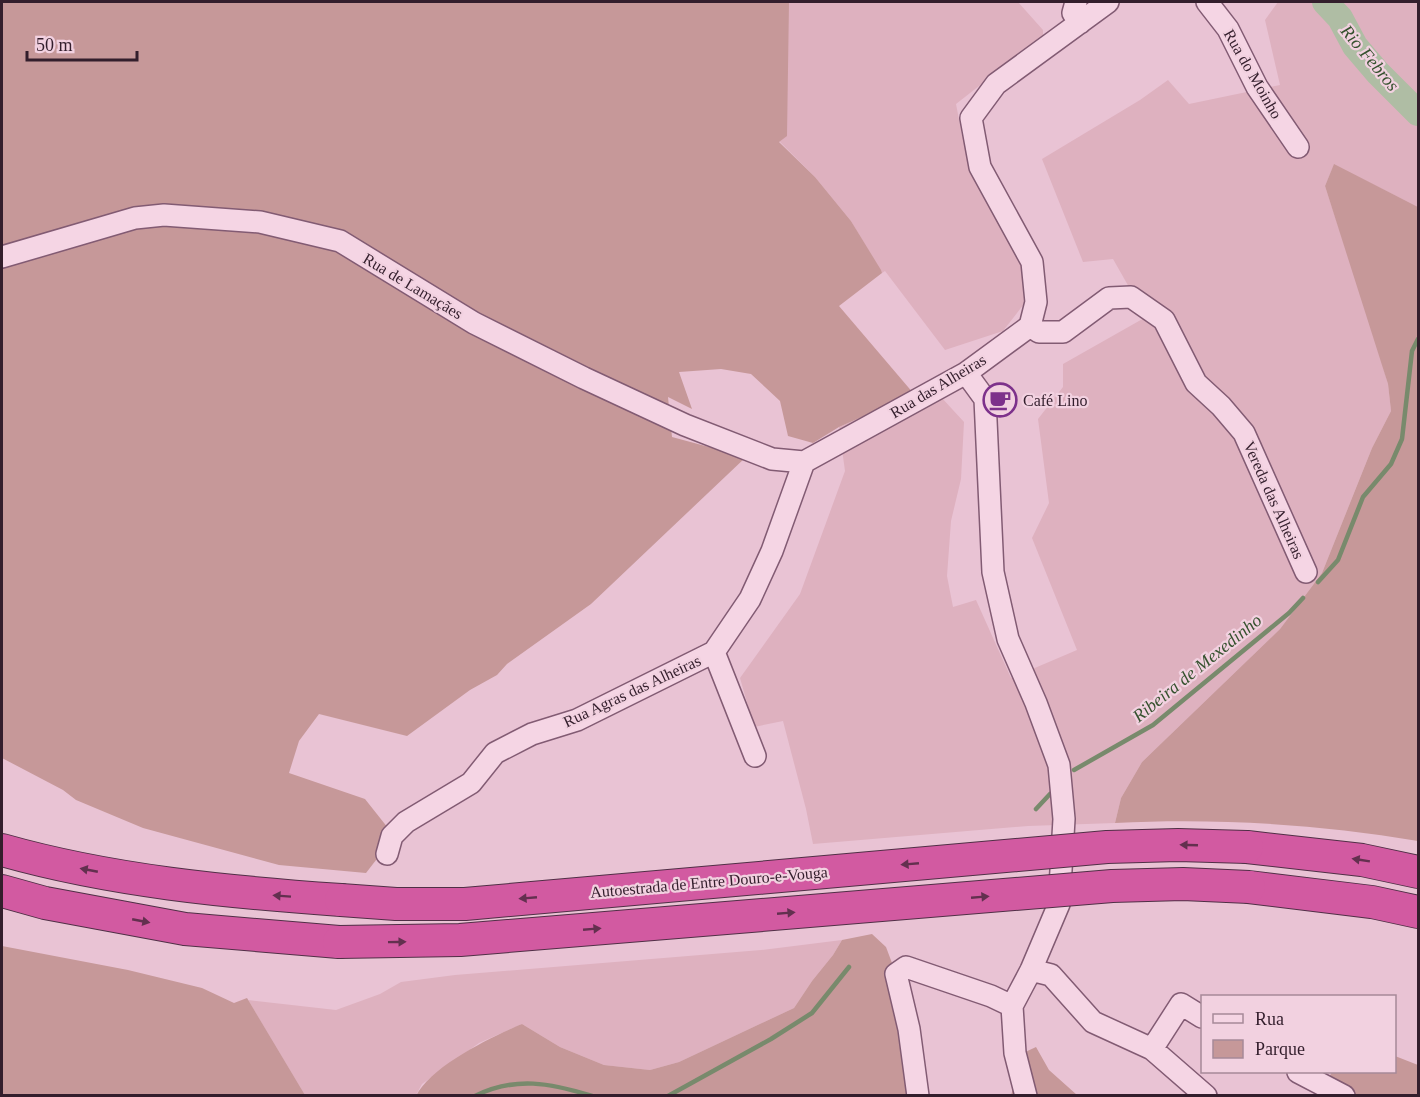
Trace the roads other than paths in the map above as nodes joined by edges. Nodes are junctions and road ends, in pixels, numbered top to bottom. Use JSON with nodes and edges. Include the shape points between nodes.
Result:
{"nodes":[{"id":1,"x":1076,"y":2,"type":"edge"},
{"id":2,"x":1108,"y":2,"type":"edge"},
{"id":3,"x":1207,"y":2,"type":"edge"},
{"id":4,"x":1080,"y":24,"type":"junction"},
{"id":5,"x":1298,"y":147,"type":"dead end"},
{"id":6,"x":2,"y":257,"type":"edge"},
{"id":7,"x":1030,"y":326,"type":"junction"},
{"id":8,"x":966,"y":373,"type":"junction"},
{"id":9,"x":804,"y":462,"type":"junction"},
{"id":10,"x":1306,"y":572,"type":"dead end"},
{"id":11,"x":714,"y":652,"type":"junction"},
{"id":12,"x":754,"y":756,"type":"dead end"},
{"id":13,"x":2,"y":850,"type":"edge"},
{"id":14,"x":387,"y":854,"type":"dead end"},
{"id":15,"x":1419,"y":872,"type":"edge"},
{"id":16,"x":2,"y":891,"type":"edge"},
{"id":17,"x":1419,"y":912,"type":"edge"},
{"id":18,"x":1030,"y":970,"type":"junction"},
{"id":19,"x":1012,"y":1006,"type":"junction"},
{"id":20,"x":1201,"y":1016,"type":"edge"},
{"id":21,"x":1152,"y":1049,"type":"junction"},
{"id":22,"x":1302,"y":1073,"type":"edge"},
{"id":23,"x":918,"y":1095,"type":"edge"},
{"id":24,"x":1026,"y":1095,"type":"edge"},
{"id":25,"x":1206,"y":1095,"type":"edge"},
{"id":26,"x":1344,"y":1095,"type":"edge"}],
"edges":[{"from":1,"to":4,"type":"street","via":[[1073,13]]},
{"from":2,"to":4,"type":"street"},
{"from":3,"to":5,"type":"street","name":"Rua do Moinho","via":[[1228,29],[1257,87]]},
{"from":4,"to":7,"type":"street","via":[[996,84],[971,118],[980,167],[1032,262],[1036,302]]},
{"from":6,"to":9,"type":"street","name":"Rua de Lamaçães","via":[[135,218],[164,215],[260,222],[340,241],[474,322],[584,378],[684,425],[772,459]]},
{"from":7,"to":8,"type":"street","name":"Rua das Alheiras"},
{"from":7,"to":10,"type":"street","name":"Vereda das Alheiras","via":[[1039,332],[1063,332],[1109,298],[1131,297],[1164,320],[1196,383],[1244,433]]},
{"from":8,"to":9,"type":"street","name":"Rua das Alheiras"},
{"from":8,"to":18,"type":"street","via":[[985,399],[993,572],[1008,639],[1059,765],[1064,819],[1059,904]]},
{"from":9,"to":11,"type":"street","name":"Rua Agras das Alheiras","via":[[772,551],[750,598]]},
{"from":11,"to":12,"type":"street"},
{"from":11,"to":14,"type":"street","name":"Rua Agras das Alheiras","via":[[587,715],[532,734],[495,753],[471,783],[406,822],[392,836]]},
{"from":15,"to":13,"type":"highway","name":"Autoestrada de Entre Douro-e-Vouga","one_way":true,"bridge":true,"via":[[1362,860],[1247,847],[1107,847],[465,904],[396,904],[238,892],[106,874]]},
{"from":16,"to":17,"type":"highway","one_way":true,"bridge":true,"via":[[184,929],[339,942],[460,940],[1112,886],[1183,884],[1249,887],[1372,902]]},
{"from":18,"to":19,"type":"street"},
{"from":18,"to":21,"type":"street","via":[[1052,975],[1093,1022]]},
{"from":19,"to":23,"type":"street","via":[[906,967],[896,974]]},
{"from":19,"to":24,"type":"street","via":[[1016,1053]]},
{"from":20,"to":21,"type":"street","via":[[1180,1004]]},
{"from":21,"to":25,"type":"street"},
{"from":22,"to":26,"type":"street"}]}
